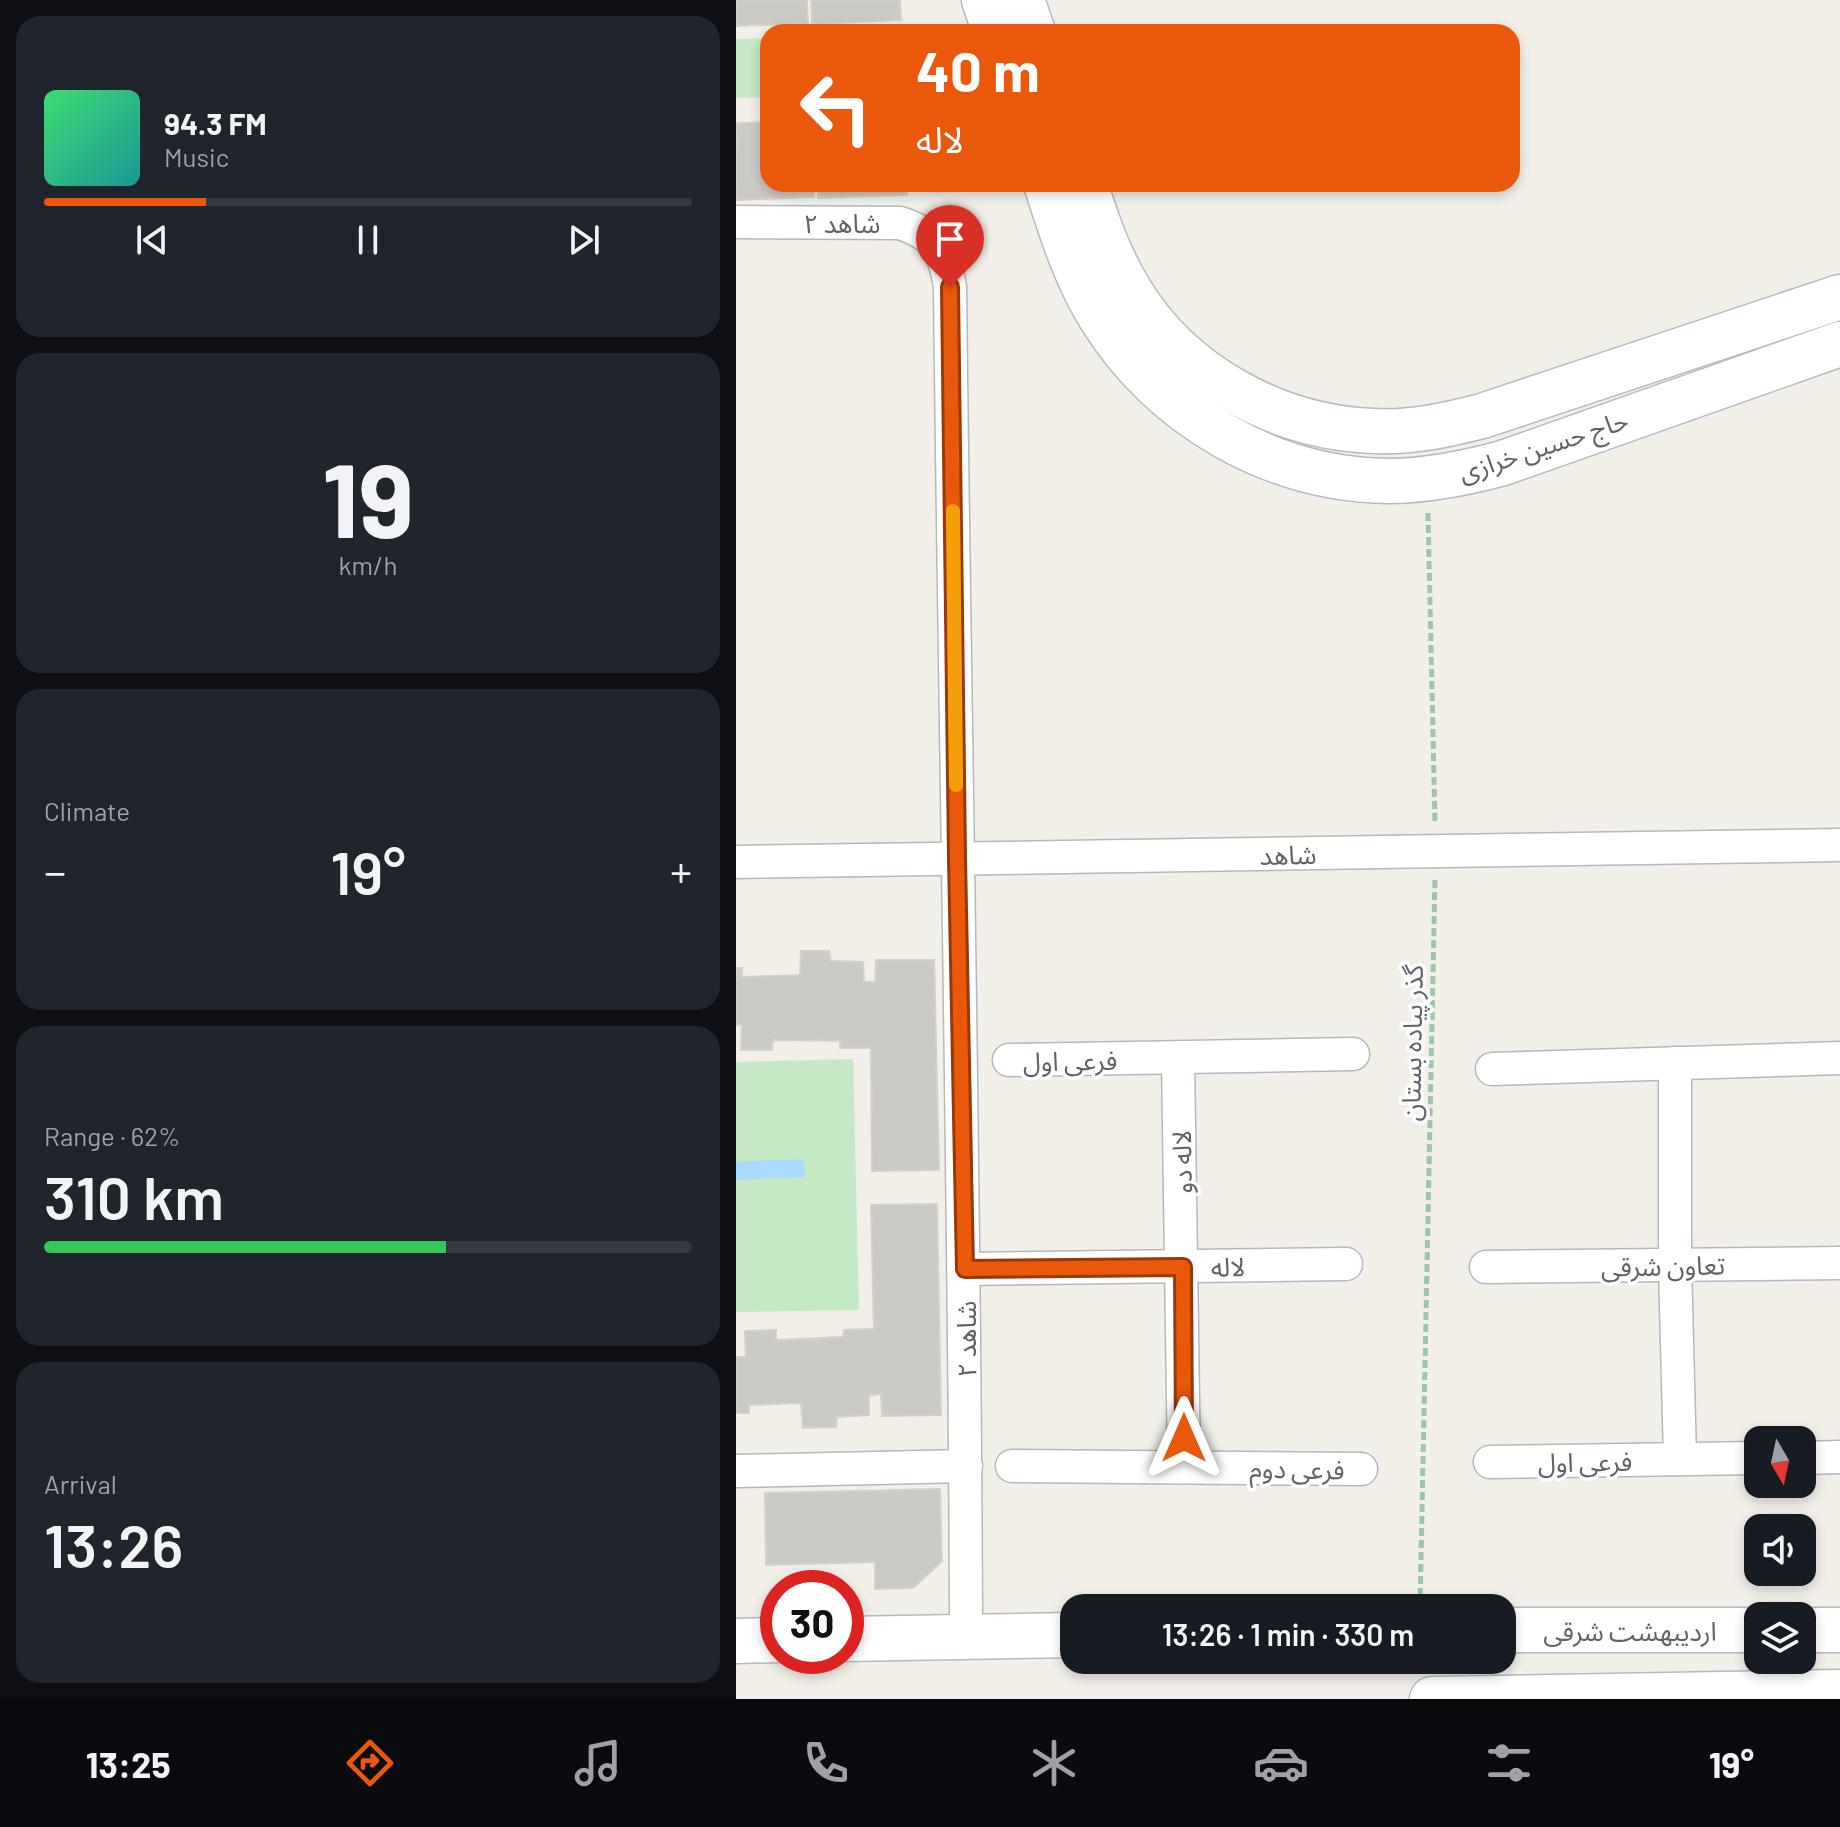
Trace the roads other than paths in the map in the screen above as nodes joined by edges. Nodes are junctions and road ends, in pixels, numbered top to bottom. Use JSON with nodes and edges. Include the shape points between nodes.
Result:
{"nodes":[{"id":1,"x":984,"y":0,"type":"edge"},
{"id":2,"x":1022,"y":0,"type":"edge"},
{"id":3,"x":992,"y":24,"type":"edge"},
{"id":4,"x":1030,"y":24,"type":"edge"},
{"id":5,"x":1049,"y":192,"type":"edge"},
{"id":6,"x":1088,"y":192,"type":"edge"},
{"id":7,"x":736,"y":222,"type":"edge"},
{"id":8,"x":1840,"y":297,"type":"edge"},
{"id":9,"x":1840,"y":344,"type":"edge"},
{"id":10,"x":1840,"y":845,"type":"edge"},
{"id":11,"x":957,"y":858,"type":"junction"},
{"id":12,"x":736,"y":862,"type":"edge"},
{"id":13,"x":1353,"y":1054,"type":"dead end"},
{"id":14,"x":1178,"y":1058,"type":"junction"},
{"id":15,"x":1840,"y":1058,"type":"edge"},
{"id":16,"x":1009,"y":1060,"type":"dead end"},
{"id":17,"x":1675,"y":1063,"type":"junction"},
{"id":18,"x":1492,"y":1069,"type":"dead end"},
{"id":19,"x":1840,"y":1263,"type":"edge"},
{"id":20,"x":1346,"y":1264,"type":"dead end"},
{"id":21,"x":1675,"y":1265,"type":"junction"},
{"id":22,"x":1183,"y":1267,"type":"junction"},
{"id":23,"x":1486,"y":1267,"type":"dead end"},
{"id":24,"x":965,"y":1269,"type":"junction"},
{"id":25,"x":1840,"y":1457,"type":"edge"},
{"id":26,"x":1744,"y":1458,"type":"edge"},
{"id":27,"x":1816,"y":1458,"type":"edge"},
{"id":28,"x":1680,"y":1459,"type":"junction"},
{"id":29,"x":1490,"y":1462,"type":"dead end"},
{"id":30,"x":966,"y":1466,"type":"junction"},
{"id":31,"x":1012,"y":1466,"type":"dead end"},
{"id":32,"x":1184,"y":1466,"type":"junction"},
{"id":33,"x":1361,"y":1469,"type":"dead end"},
{"id":34,"x":736,"y":1471,"type":"edge"},
{"id":35,"x":1516,"y":1630,"type":"edge"},
{"id":36,"x":1744,"y":1630,"type":"edge"},
{"id":37,"x":1816,"y":1630,"type":"edge"},
{"id":38,"x":1840,"y":1630,"type":"edge"},
{"id":39,"x":1060,"y":1635,"type":"edge"},
{"id":40,"x":966,"y":1637,"type":"junction"},
{"id":41,"x":864,"y":1639,"type":"edge"},
{"id":42,"x":760,"y":1640,"type":"edge"},
{"id":43,"x":736,"y":1641,"type":"edge"},
{"id":44,"x":1840,"y":1692,"type":"edge"},
{"id":45,"x":1432,"y":1699,"type":"edge"}],
"edges":[{"from":1,"to":3,"type":"street"},
{"from":2,"to":4,"type":"street"},
{"from":5,"to":9,"type":"street","name":"حاج حسین خرازی","via":[[1082,284],[1100,318],[1147,378],[1207,427],[1241,445],[1288,464],[1351,478],[1428,479],[1503,463]]},
{"from":6,"to":8,"type":"street","name":"حاج حسین خرازی","via":[[1131,292],[1177,348],[1235,392],[1302,420],[1338,428],[1411,430],[1459,422]]},
{"from":7,"to":11,"type":"street","name":"شاهد ۲","via":[[900,223],[920,229],[936,242],[946,264]]},
{"from":10,"to":11,"type":"street","name":"شاهد"},
{"from":11,"to":12,"type":"street","name":"شاهد"},
{"from":11,"to":24,"type":"street","name":"شاهد ۲"},
{"from":13,"to":14,"type":"street"},
{"from":14,"to":16,"type":"street","name":"فرعی اول"},
{"from":14,"to":22,"type":"street","name":"لاله دو"},
{"from":15,"to":17,"type":"street"},
{"from":17,"to":18,"type":"street"},
{"from":17,"to":21,"type":"street"},
{"from":19,"to":21,"type":"street","name":"تعاون شرقی"},
{"from":20,"to":22,"type":"street","name":"لاله"},
{"from":21,"to":23,"type":"street","name":"تعاون شرقی"},
{"from":21,"to":28,"type":"street"},
{"from":22,"to":24,"type":"street","name":"لاله"},
{"from":22,"to":32,"type":"street","name":"لاله دو"},
{"from":24,"to":30,"type":"street","name":"شاهد ۲"},
{"from":25,"to":27,"type":"street"},
{"from":26,"to":28,"type":"street"},
{"from":28,"to":29,"type":"street","name":"فرعی اول"},
{"from":30,"to":34,"type":"street"},
{"from":30,"to":40,"type":"street","name":"شاهد ۲"},
{"from":31,"to":32,"type":"street"},
{"from":32,"to":33,"type":"street","name":"فرعی دوم"},
{"from":35,"to":36,"type":"street","name":"اردیبهشت شرقی"},
{"from":37,"to":38,"type":"street"},
{"from":39,"to":40,"type":"street"},
{"from":40,"to":41,"type":"street"},
{"from":42,"to":43,"type":"street"},
{"from":44,"to":45,"type":"street"}]}
